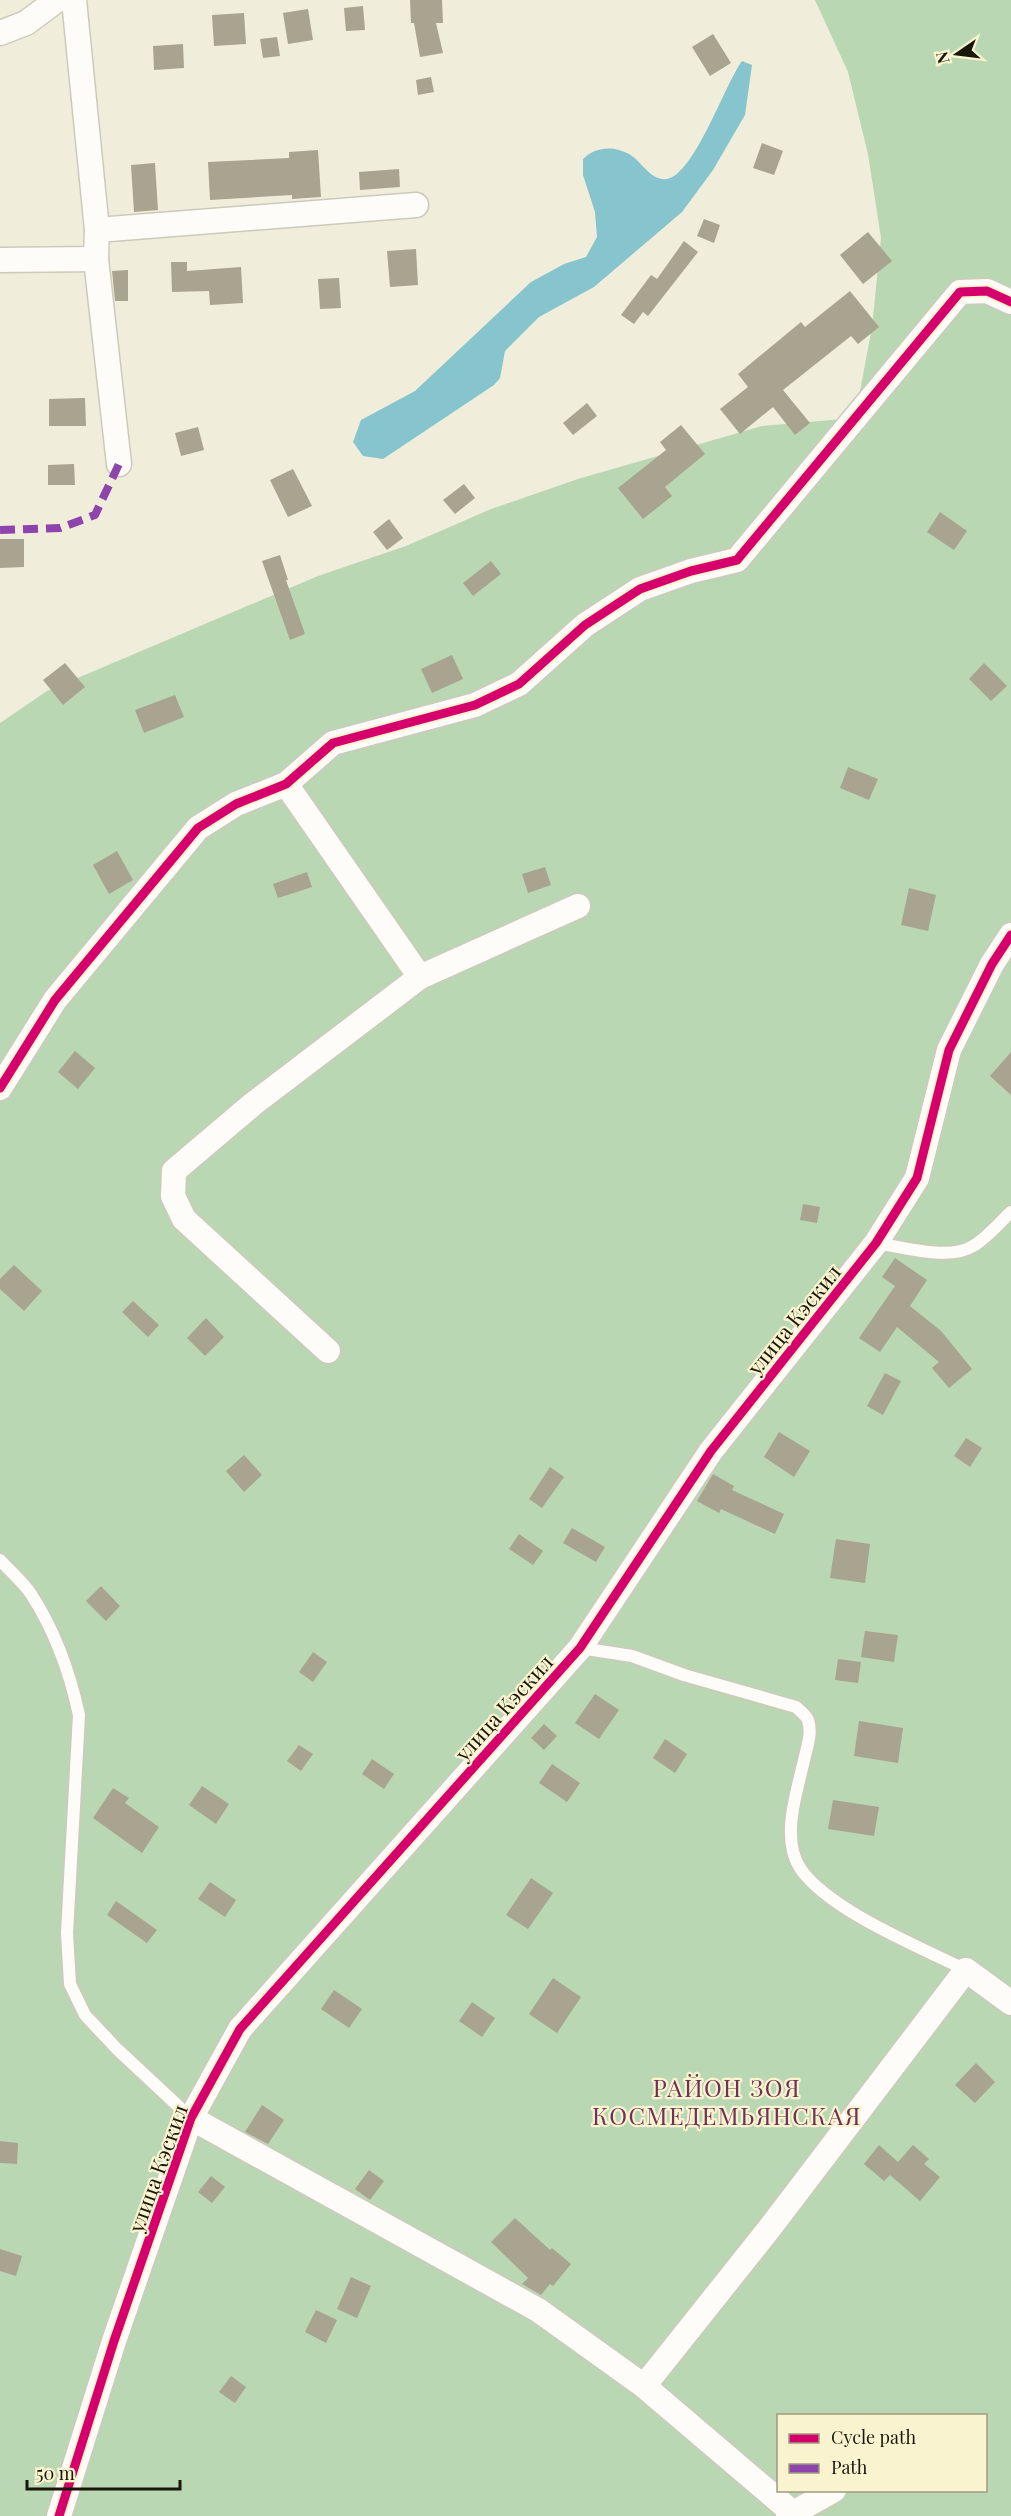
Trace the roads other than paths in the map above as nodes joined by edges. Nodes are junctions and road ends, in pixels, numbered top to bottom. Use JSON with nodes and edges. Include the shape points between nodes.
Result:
{"nodes":[{"id":1,"x":57,"y":0,"type":"edge"},
{"id":2,"x":74,"y":0,"type":"edge"},
{"id":3,"x":0,"y":33,"type":"edge"},
{"id":4,"x":416,"y":205,"type":"dead end"},
{"id":5,"x":97,"y":230,"type":"junction"},
{"id":6,"x":96,"y":259,"type":"junction"},
{"id":7,"x":0,"y":261,"type":"edge"},
{"id":8,"x":1011,"y":302,"type":"edge"},
{"id":9,"x":119,"y":464,"type":"dead end"},
{"id":10,"x":286,"y":784,"type":"junction"},
{"id":11,"x":578,"y":906,"type":"dead end"},
{"id":12,"x":1011,"y":935,"type":"edge"},
{"id":13,"x":420,"y":977,"type":"junction"},
{"id":14,"x":0,"y":1088,"type":"edge"},
{"id":15,"x":1011,"y":1212,"type":"edge"},
{"id":16,"x":876,"y":1243,"type":"junction"},
{"id":17,"x":328,"y":1351,"type":"dead end"},
{"id":18,"x":0,"y":1560,"type":"edge"},
{"id":19,"x":580,"y":1648,"type":"junction"},
{"id":20,"x":966,"y":1970,"type":"junction"},
{"id":21,"x":1011,"y":2003,"type":"edge"},
{"id":22,"x":191,"y":2118,"type":"junction"},
{"id":23,"x":644,"y":2386,"type":"junction"},
{"id":24,"x":830,"y":2492,"type":"edge"},
{"id":25,"x":790,"y":2514,"type":"edge"},
{"id":26,"x":59,"y":2516,"type":"edge"}],
"edges":[{"from":1,"to":3,"type":"street","via":[[26,23]]},
{"from":2,"to":5,"type":"street"},
{"from":4,"to":5,"type":"street"},
{"from":5,"to":6,"type":"street"},
{"from":6,"to":7,"type":"street"},
{"from":6,"to":9,"type":"street"},
{"from":8,"to":10,"type":"street","via":[[987,291],[960,292],[737,561],[691,571],[640,589],[585,626],[519,684],[475,705],[333,743]]},
{"from":10,"to":13,"type":"street"},
{"from":10,"to":14,"type":"street","via":[[236,804],[198,828],[55,1000]]},
{"from":11,"to":13,"type":"street"},
{"from":12,"to":16,"type":"street","name":"улица Кэскил","via":[[949,1050],[916,1178]]},
{"from":13,"to":17,"type":"street","via":[[253,1104],[174,1171],[173,1196],[184,1219]]},
{"from":15,"to":16,"type":"lane","via":[[973,1246],[960,1252]]},
{"from":16,"to":19,"type":"street","name":"улица Кэскил","via":[[711,1451]]},
{"from":18,"to":22,"type":"lane","via":[[31,1593],[55,1638],[72,1680],[79,1715],[67,1933],[70,1984],[85,2015]]},
{"from":19,"to":20,"type":"lane","via":[[632,1656],[796,1707],[807,1719],[810,1736],[791,1842],[800,1867],[818,1887],[855,1915]]},
{"from":19,"to":22,"type":"street","name":"улица Кэскил","via":[[240,2029]]},
{"from":20,"to":21,"type":"street"},
{"from":20,"to":23,"type":"street"},
{"from":22,"to":23,"type":"street","via":[[538,2310]]},
{"from":22,"to":26,"type":"street","name":"улица Кэскил"},
{"from":23,"to":25,"type":"street"},
{"from":24,"to":25,"type":"street"}]}
